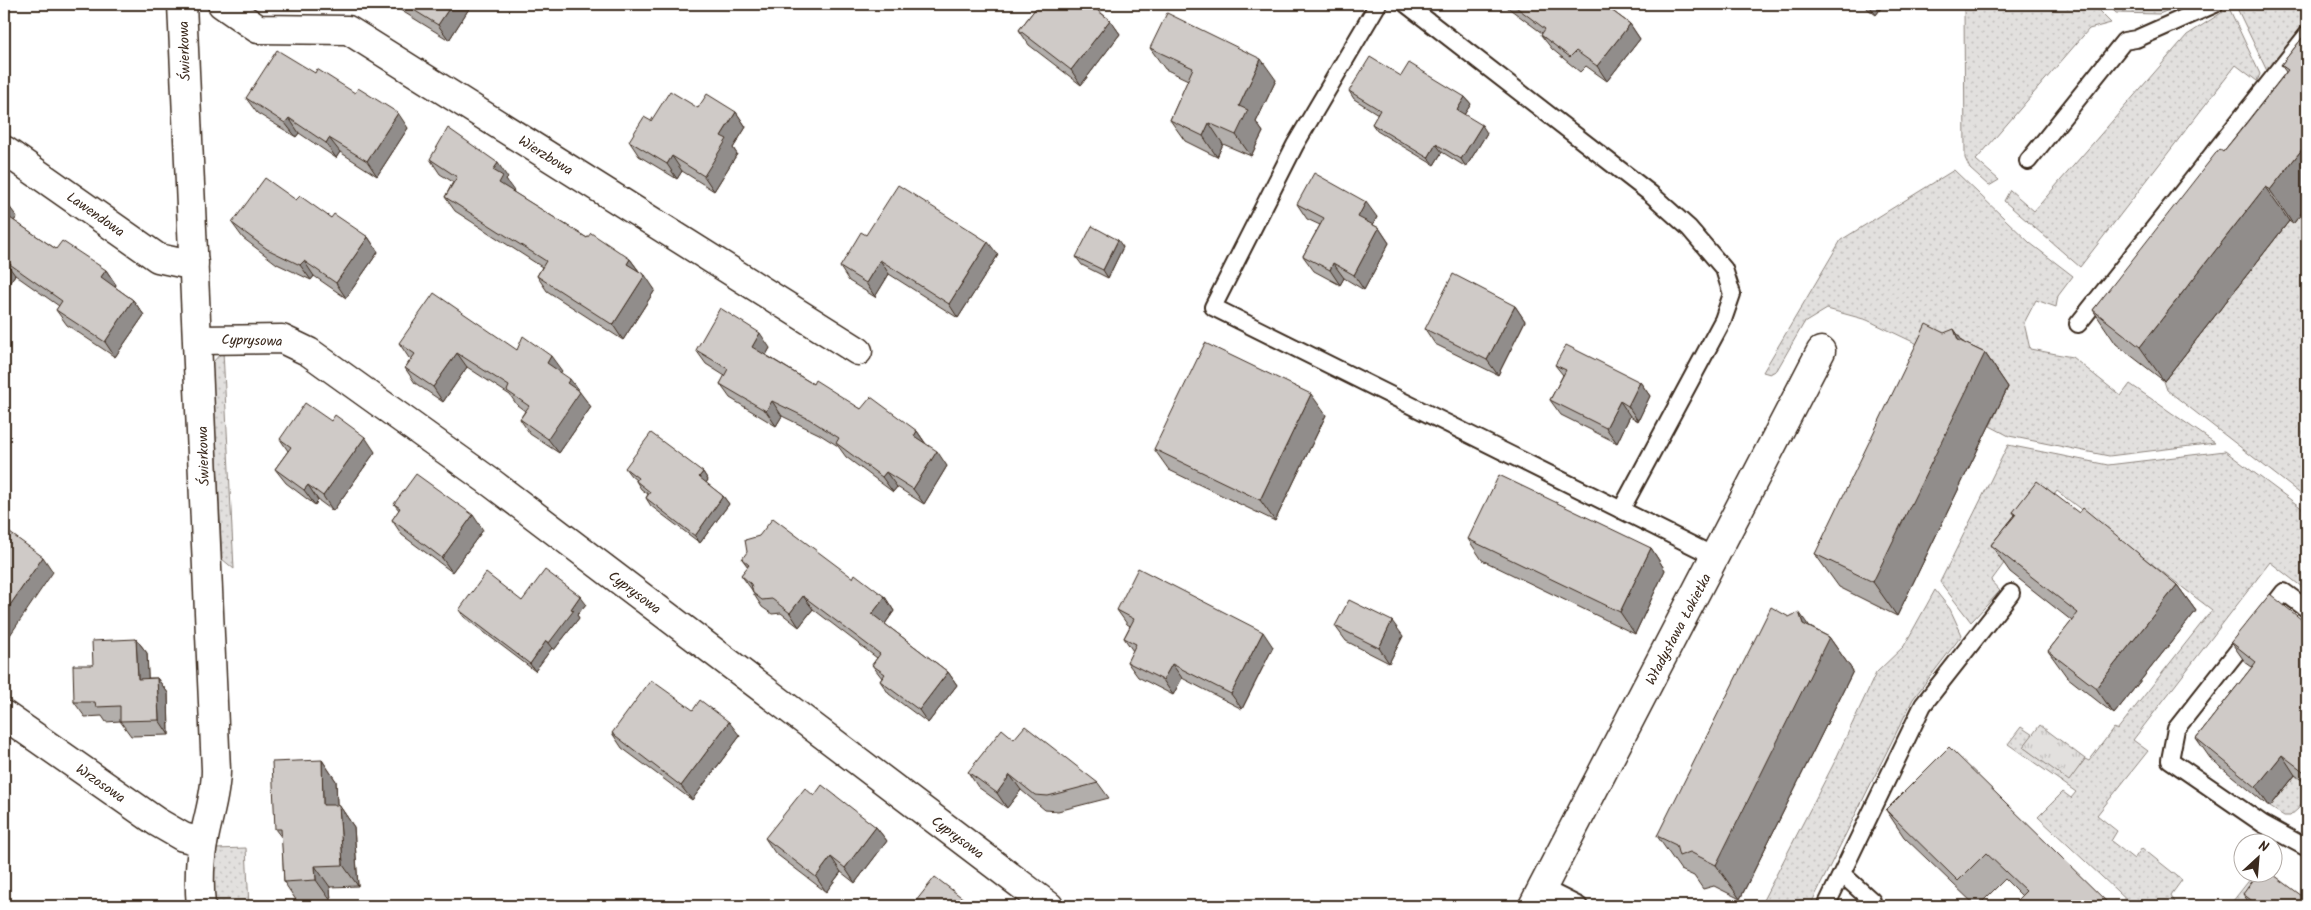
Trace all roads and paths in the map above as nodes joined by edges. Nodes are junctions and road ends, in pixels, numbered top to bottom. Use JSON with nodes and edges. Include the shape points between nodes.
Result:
{"nodes":[{"id":1,"x":182,"y":4,"type":"edge"},
{"id":2,"x":222,"y":4,"type":"edge"},
{"id":3,"x":1378,"y":4,"type":"edge"},
{"id":4,"x":1406,"y":4,"type":"edge"},
{"id":5,"x":2215,"y":4,"type":"edge"},
{"id":6,"x":2307,"y":35,"type":"edge"},
{"id":7,"x":4,"y":150,"type":"edge"},
{"id":8,"x":2028,"y":161,"type":"dead end"},
{"id":9,"x":194,"y":263,"type":"junction"},
{"id":10,"x":2078,"y":324,"type":"dead end"},
{"id":11,"x":198,"y":340,"type":"junction"},
{"id":12,"x":858,"y":351,"type":"dead end"},
{"id":13,"x":1821,"y":351,"type":"dead end"},
{"id":14,"x":1621,"y":510,"type":"junction"},
{"id":15,"x":1716,"y":557,"type":"junction"},
{"id":16,"x":2011,"y":593,"type":"dead end"},
{"id":17,"x":2307,"y":609,"type":"edge"},
{"id":18,"x":4,"y":715,"type":"edge"},
{"id":19,"x":203,"y":842,"type":"junction"},
{"id":20,"x":2307,"y":848,"type":"edge"},
{"id":21,"x":1842,"y":874,"type":"junction"},
{"id":22,"x":1538,"y":897,"type":"edge"},
{"id":23,"x":1872,"y":902,"type":"dead end"},
{"id":24,"x":201,"y":906,"type":"edge"},
{"id":25,"x":1048,"y":906,"type":"edge"},
{"id":26,"x":1579,"y":906,"type":"edge"},
{"id":27,"x":1826,"y":906,"type":"edge"}],
"edges":[{"from":1,"to":9,"type":"street","name":"Świerkowa"},
{"from":2,"to":12,"type":"street","name":"Wierzbowa","via":[[258,29],[348,30]]},
{"from":3,"to":14,"type":"lane","via":[[1295,145],[1213,307]]},
{"from":4,"to":14,"type":"lane","via":[[1651,194],[1689,228],[1724,269],[1732,294],[1722,320]]},
{"from":5,"to":8,"type":"lane","via":[[2124,42]]},
{"from":6,"to":10,"type":"lane"},
{"from":7,"to":9,"type":"street","name":"Lawendowa","via":[[158,258]]},
{"from":9,"to":11,"type":"street","name":"Świerkowa"},
{"from":11,"to":19,"type":"street","name":"Świerkowa","via":[[216,770],[215,796]]},
{"from":11,"to":25,"type":"street","name":"Cyprysowa","via":[[282,340],[310,352],[493,484]]},
{"from":13,"to":15,"type":"street","name":"Władysława Łokietka"},
{"from":14,"to":15,"type":"lane"},
{"from":15,"to":22,"type":"street","name":"Władysława Łokietka"},
{"from":16,"to":21,"type":"lane","via":[[1923,705]]},
{"from":17,"to":20,"type":"lane","via":[[2284,592],[2176,728],[2170,760],[2263,824]]},
{"from":18,"to":19,"type":"street","name":"Wrzosowa","via":[[157,822],[184,837]]},
{"from":19,"to":24,"type":"street","name":"Świerkowa","via":[[199,875]]},
{"from":21,"to":23,"type":"lane"},
{"from":21,"to":27,"type":"lane"},
{"from":22,"to":26,"type":"lane"}]}
